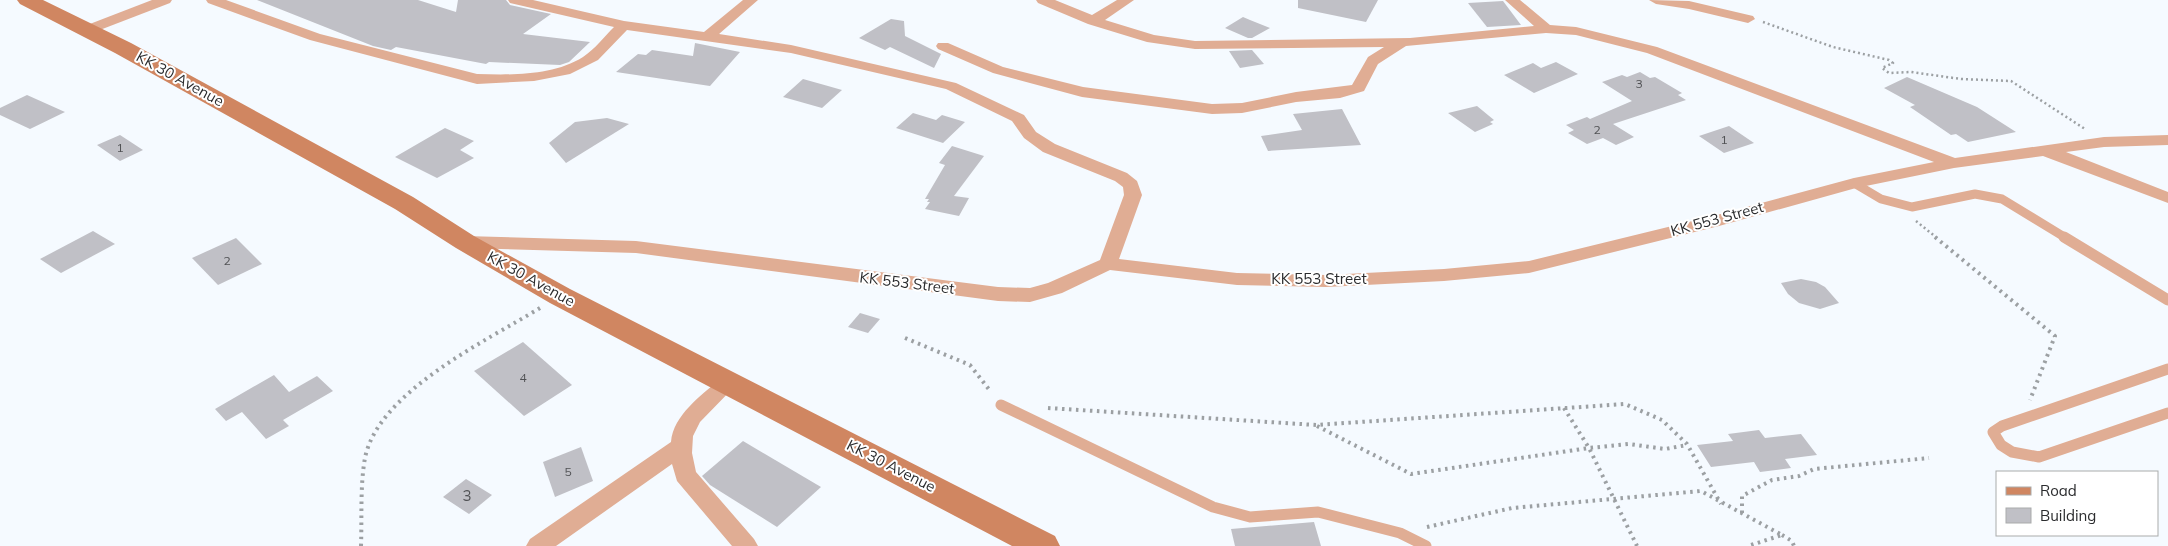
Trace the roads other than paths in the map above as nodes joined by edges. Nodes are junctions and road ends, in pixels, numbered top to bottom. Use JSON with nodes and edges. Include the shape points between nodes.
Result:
{"nodes":[{"id":1,"x":27,"y":0,"type":"edge"},
{"id":2,"x":165,"y":0,"type":"edge"},
{"id":3,"x":213,"y":0,"type":"edge"},
{"id":4,"x":514,"y":0,"type":"edge"},
{"id":5,"x":751,"y":0,"type":"edge"},
{"id":6,"x":1043,"y":0,"type":"edge"},
{"id":7,"x":1127,"y":0,"type":"edge"},
{"id":8,"x":1512,"y":0,"type":"edge"},
{"id":9,"x":1656,"y":0,"type":"edge"},
{"id":10,"x":1748,"y":18,"type":"road end"},
{"id":11,"x":1092,"y":22,"type":"junction"},
{"id":12,"x":624,"y":25,"type":"junction"},
{"id":13,"x":1546,"y":29,"type":"junction"},
{"id":14,"x":87,"y":30,"type":"junction"},
{"id":15,"x":706,"y":38,"type":"junction"},
{"id":16,"x":1410,"y":42,"type":"junction"},
{"id":17,"x":943,"y":46,"type":"dead end"},
{"id":18,"x":2168,"y":140,"type":"edge"},
{"id":19,"x":2045,"y":150,"type":"junction"},
{"id":20,"x":1954,"y":163,"type":"junction"},
{"id":21,"x":1854,"y":183,"type":"junction"},
{"id":22,"x":2168,"y":198,"type":"edge"},
{"id":23,"x":465,"y":242,"type":"junction"},
{"id":24,"x":1108,"y":264,"type":"junction"},
{"id":25,"x":2168,"y":300,"type":"edge"},
{"id":26,"x":2168,"y":369,"type":"edge"},
{"id":27,"x":727,"y":384,"type":"junction"},
{"id":28,"x":1000,"y":405,"type":"road end"},
{"id":29,"x":2168,"y":413,"type":"edge"},
{"id":30,"x":681,"y":446,"type":"junction"},
{"id":31,"x":538,"y":546,"type":"edge"},
{"id":32,"x":746,"y":546,"type":"edge"},
{"id":33,"x":1043,"y":546,"type":"edge"},
{"id":34,"x":1426,"y":546,"type":"edge"}],
"edges":[{"from":1,"to":14,"type":"main road","name":"KK 30 Avenue"},
{"from":2,"to":14,"type":"street"},
{"from":3,"to":12,"type":"street","via":[[316,37],[477,79],[501,80],[572,69],[588,60]]},
{"from":4,"to":12,"type":"street"},
{"from":5,"to":15,"type":"street"},
{"from":6,"to":11,"type":"street"},
{"from":7,"to":11,"type":"street"},
{"from":8,"to":13,"type":"street"},
{"from":9,"to":10,"type":"street"},
{"from":11,"to":16,"type":"street","via":[[1152,39],[1195,45]]},
{"from":12,"to":15,"type":"street"},
{"from":13,"to":16,"type":"street"},
{"from":13,"to":20,"type":"street","via":[[1585,33],[1652,50]]},
{"from":14,"to":23,"type":"main road","name":"KK 30 Avenue","via":[[404,203]]},
{"from":15,"to":24,"type":"street","via":[[791,49],[951,86],[1018,118],[1030,135],[1049,148],[1121,177],[1131,185],[1134,196]]},
{"from":16,"to":17,"type":"street","via":[[1380,53],[1365,71],[1359,88],[1242,108],[1212,109],[1082,92],[998,70]]},
{"from":18,"to":19,"type":"street","name":"KK 553 Street","via":[[2104,142]]},
{"from":19,"to":20,"type":"street","name":"KK 553 Street"},
{"from":19,"to":22,"type":"street"},
{"from":20,"to":21,"type":"street","name":"KK 553 Street"},
{"from":21,"to":24,"type":"street","name":"KK 553 Street","via":[[1720,220],[1529,266],[1444,275],[1326,281],[1237,279]]},
{"from":21,"to":25,"type":"lane","via":[[1894,204],[1912,207],[1975,194],[2002,199]]},
{"from":23,"to":24,"type":"street","name":"KK 553 Street","via":[[636,247],[998,294],[1030,295],[1055,288]]},
{"from":23,"to":27,"type":"main road","name":"KK 30 Avenue"},
{"from":26,"to":29,"type":"lane","via":[[2026,417],[1993,432],[2005,450],[2020,457],[2039,457]]},
{"from":27,"to":30,"type":"street","via":[[692,417],[682,436]]},
{"from":27,"to":33,"type":"main road","name":"KK 30 Avenue"},
{"from":28,"to":34,"type":"lane","via":[[1213,507],[1250,517],[1318,512],[1400,533]]},
{"from":30,"to":31,"type":"street"},
{"from":30,"to":32,"type":"street","via":[[684,475]]}]}
